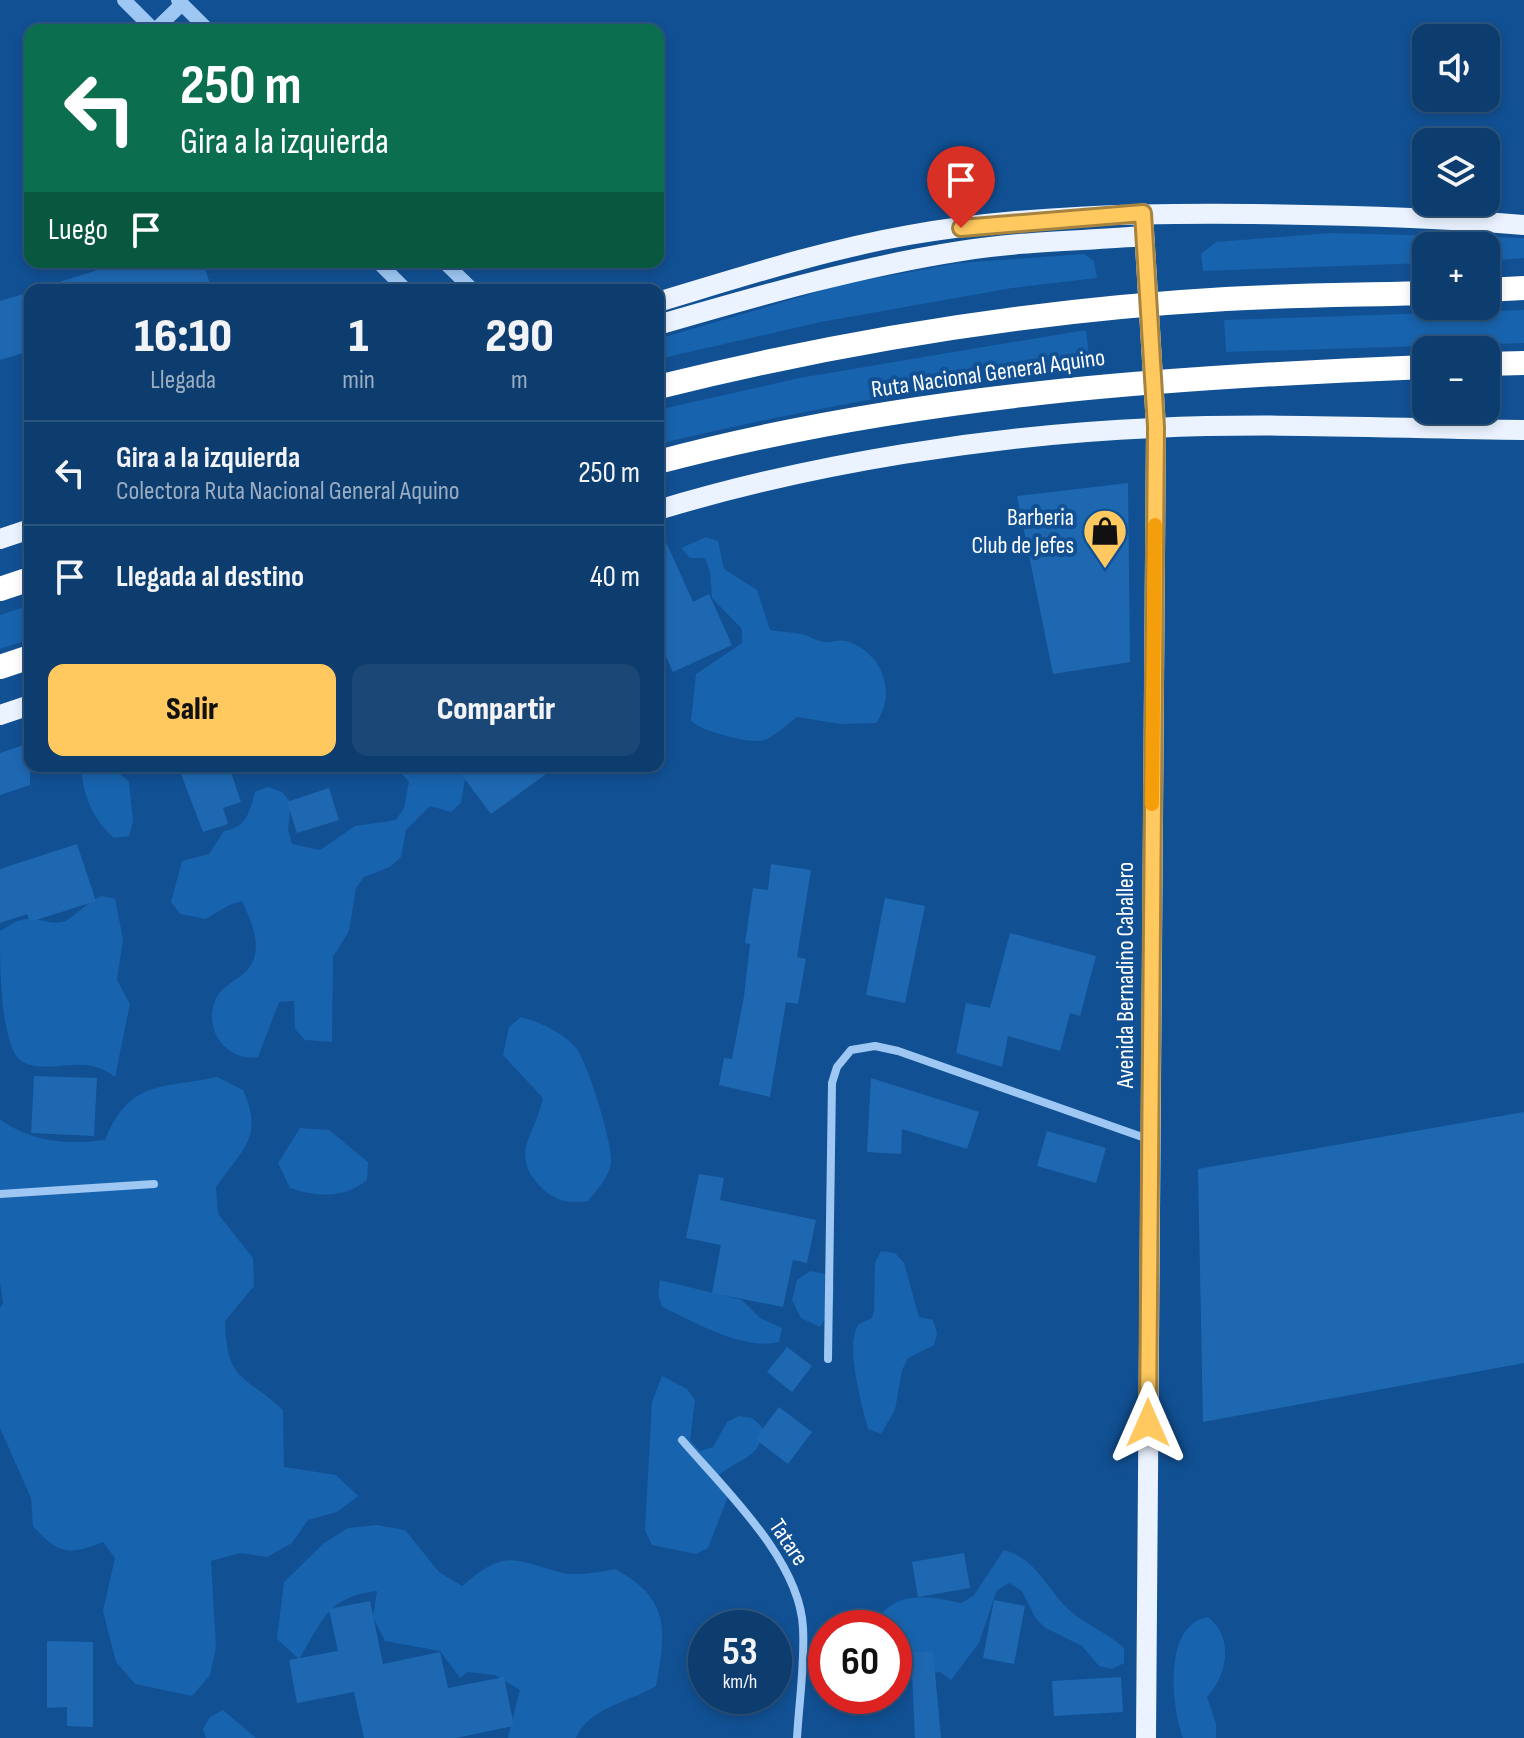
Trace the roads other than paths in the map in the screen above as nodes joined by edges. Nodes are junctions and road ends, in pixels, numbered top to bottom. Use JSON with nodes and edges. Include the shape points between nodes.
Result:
{"nodes":[{"id":1,"x":124,"y":0,"type":"edge"},
{"id":2,"x":180,"y":2,"type":"edge"},
{"id":3,"x":148,"y":24,"type":"edge"},
{"id":4,"x":160,"y":24,"type":"edge"},
{"id":5,"x":202,"y":24,"type":"edge"},
{"id":6,"x":1143,"y":213,"type":"junction"},
{"id":7,"x":1524,"y":225,"type":"edge"},
{"id":8,"x":1144,"y":236,"type":"junction"},
{"id":9,"x":384,"y":268,"type":"edge"},
{"id":10,"x":450,"y":268,"type":"edge"},
{"id":11,"x":400,"y":284,"type":"edge"},
{"id":12,"x":467,"y":284,"type":"edge"},
{"id":13,"x":1524,"y":288,"type":"edge"},
{"id":14,"x":1500,"y":289,"type":"edge"},
{"id":15,"x":1412,"y":293,"type":"edge"},
{"id":16,"x":664,"y":300,"type":"edge"},
{"id":17,"x":664,"y":323,"type":"edge"},
{"id":18,"x":1524,"y":363,"type":"edge"},
{"id":19,"x":1500,"y":364,"type":"edge"},
{"id":20,"x":1412,"y":368,"type":"edge"},
{"id":21,"x":664,"y":386,"type":"edge"},
{"id":22,"x":1156,"y":427,"type":"junction"},
{"id":23,"x":1524,"y":430,"type":"edge"},
{"id":24,"x":664,"y":460,"type":"edge"},
{"id":25,"x":664,"y":509,"type":"edge"},
{"id":26,"x":24,"y":531,"type":"edge"},
{"id":27,"x":0,"y":539,"type":"edge"},
{"id":28,"x":24,"y":581,"type":"edge"},
{"id":29,"x":0,"y":589,"type":"edge"},
{"id":30,"x":24,"y":659,"type":"edge"},
{"id":31,"x":0,"y":667,"type":"edge"},
{"id":32,"x":24,"y":707,"type":"edge"},
{"id":33,"x":0,"y":715,"type":"edge"},
{"id":34,"x":1150,"y":1139,"type":"junction"},
{"id":35,"x":154,"y":1184,"type":"dead end"},
{"id":36,"x":0,"y":1194,"type":"edge"},
{"id":37,"x":828,"y":1359,"type":"dead end"},
{"id":38,"x":682,"y":1440,"type":"dead end"},
{"id":39,"x":797,"y":1738,"type":"edge"},
{"id":40,"x":1146,"y":1738,"type":"edge"}],
"edges":[{"from":1,"to":3,"type":"street"},
{"from":2,"to":4,"type":"street"},
{"from":2,"to":5,"type":"street"},
{"from":6,"to":7,"type":"main road","via":[[1429,217]]},
{"from":6,"to":8,"type":"main road","name":"Avenida Bernadino Caballero"},
{"from":6,"to":16,"type":"main road","via":[[910,235],[822,253]]},
{"from":8,"to":17,"type":"main road","via":[[905,260]]},
{"from":8,"to":22,"type":"main road","name":"Avenida Bernadino Caballero"},
{"from":9,"to":11,"type":"street"},
{"from":10,"to":12,"type":"street"},
{"from":13,"to":14,"type":"highway"},
{"from":15,"to":21,"type":"highway","name":"Ruta Nacional General Aquino","via":[[1226,299],[1062,315],[879,340]]},
{"from":18,"to":19,"type":"highway"},
{"from":20,"to":24,"type":"highway","name":"Ruta Nacional General Aquino","via":[[1239,374],[936,404]]},
{"from":22,"to":23,"type":"main road"},
{"from":22,"to":25,"type":"main road","via":[[1051,434],[876,460]]},
{"from":22,"to":34,"type":"main road","name":"Avenida Bernadino Caballero"},
{"from":26,"to":27,"type":"main road"},
{"from":28,"to":29,"type":"highway"},
{"from":30,"to":31,"type":"highway"},
{"from":32,"to":33,"type":"main road"},
{"from":34,"to":37,"type":"street","via":[[898,1051],[875,1046],[851,1050],[832,1083]]},
{"from":34,"to":40,"type":"main road","name":"Avenida Bernadino Caballero"},
{"from":35,"to":36,"type":"street"},
{"from":38,"to":39,"type":"street","name":"Tatare","via":[[758,1530],[793,1583],[803,1626]]}]}
